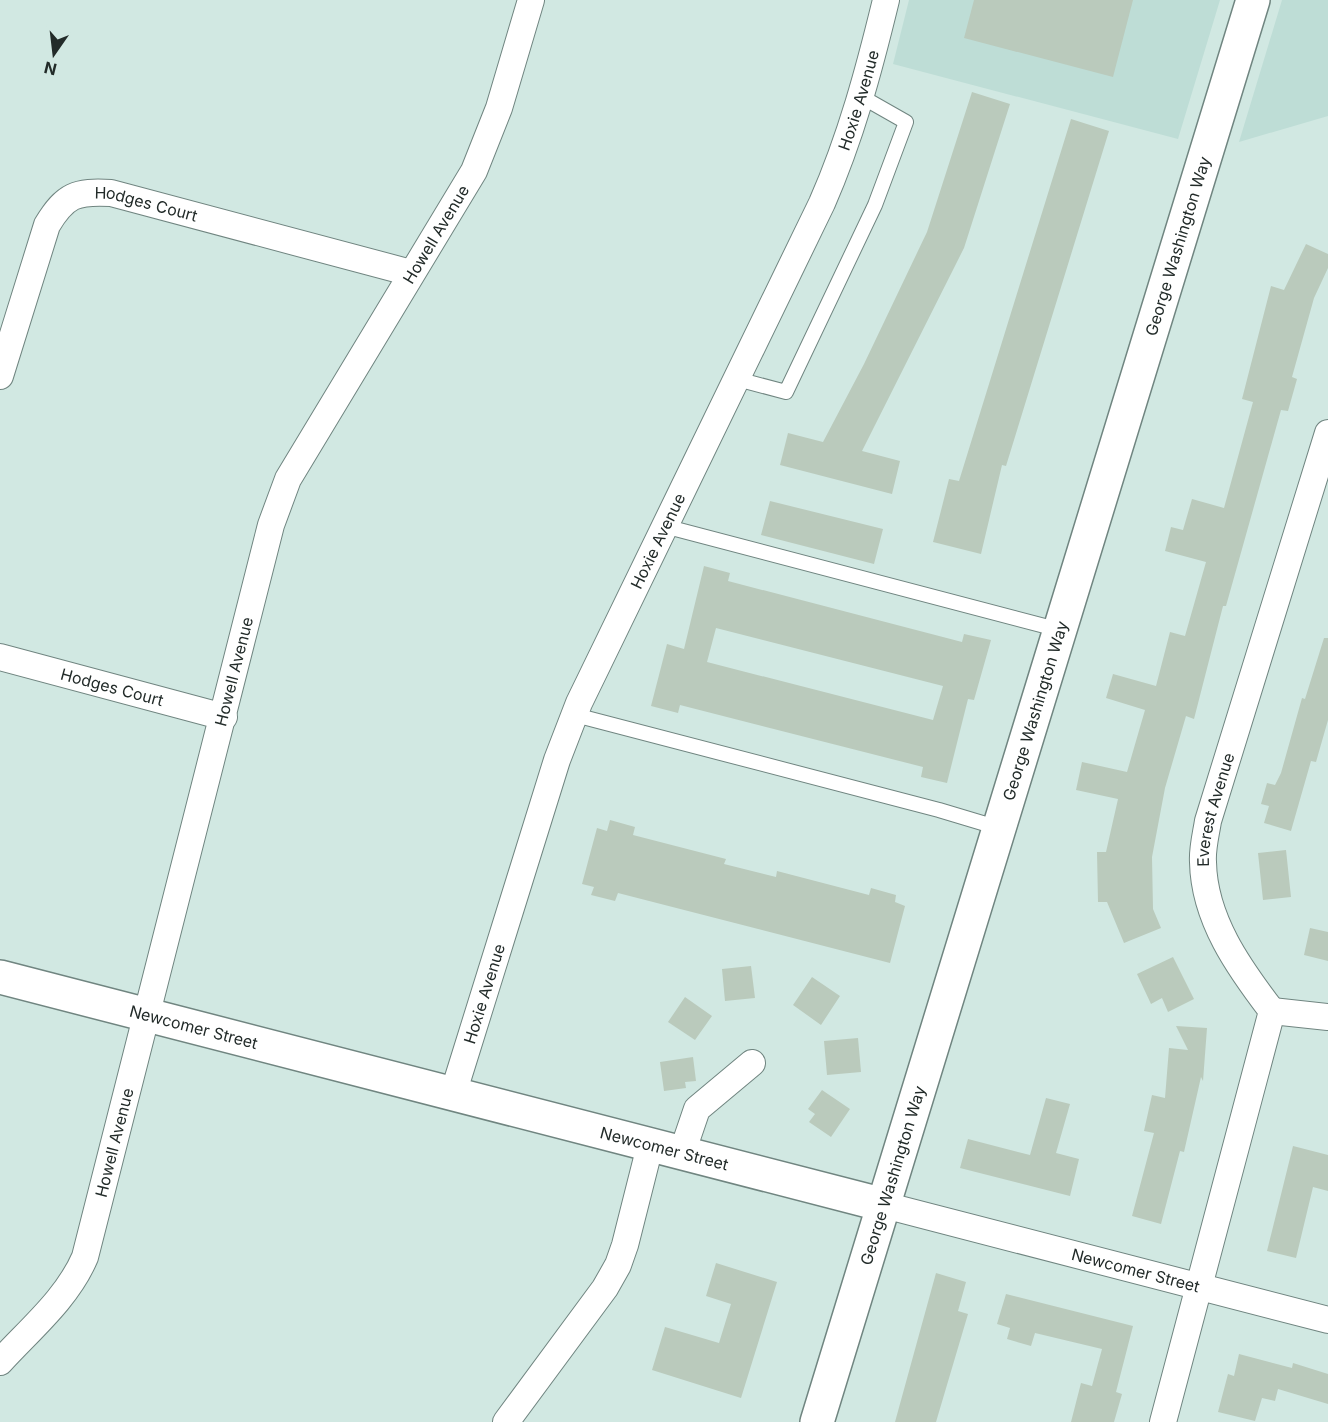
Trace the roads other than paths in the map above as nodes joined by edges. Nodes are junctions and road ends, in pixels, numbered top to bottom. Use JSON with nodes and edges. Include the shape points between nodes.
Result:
{"nodes":[{"id":1,"x":531,"y":0,"type":"edge"},
{"id":2,"x":886,"y":0,"type":"edge"},
{"id":3,"x":1253,"y":0,"type":"edge"},
{"id":4,"x":862,"y":97,"type":"junction"},
{"id":5,"x":411,"y":273,"type":"junction"},
{"id":6,"x":0,"y":376,"type":"edge"},
{"id":7,"x":737,"y":379,"type":"junction"},
{"id":8,"x":1328,"y":433,"type":"edge"},
{"id":9,"x":664,"y":526,"type":"junction"},
{"id":10,"x":1060,"y":630,"type":"junction"},
{"id":11,"x":0,"y":657,"type":"edge"},
{"id":12,"x":574,"y":715,"type":"junction"},
{"id":13,"x":224,"y":717,"type":"junction"},
{"id":14,"x":999,"y":828,"type":"junction"},
{"id":15,"x":0,"y":977,"type":"edge"},
{"id":16,"x":1272,"y":1011,"type":"junction"},
{"id":17,"x":147,"y":1015,"type":"junction"},
{"id":18,"x":1328,"y":1017,"type":"edge"},
{"id":19,"x":752,"y":1063,"type":"dead end"},
{"id":20,"x":453,"y":1094,"type":"junction"},
{"id":21,"x":650,"y":1146,"type":"junction"},
{"id":22,"x":682,"y":1153,"type":"junction"},
{"id":23,"x":884,"y":1205,"type":"junction"},
{"id":24,"x":1197,"y":1286,"type":"junction"},
{"id":25,"x":1328,"y":1320,"type":"edge"},
{"id":26,"x":0,"y":1362,"type":"edge"},
{"id":27,"x":506,"y":1422,"type":"edge"},
{"id":28,"x":817,"y":1422,"type":"edge"},
{"id":29,"x":1163,"y":1422,"type":"edge"}],
"edges":[{"from":1,"to":5,"type":"street","name":"Howell Avenue","via":[[499,108],[474,171]]},
{"from":2,"to":4,"type":"street","name":"Hoxie Avenue"},
{"from":3,"to":10,"type":"main road","name":"George Washington Way"},
{"from":4,"to":7,"type":"street","name":"Hoxie Avenue","via":[[826,194]]},
{"from":4,"to":7,"type":"lane","via":[[906,122],[875,205],[786,392]]},
{"from":5,"to":6,"type":"street","name":"Hodges Court","via":[[111,193],[83,191],[60,205],[47,225]]},
{"from":5,"to":13,"type":"street","name":"Howell Avenue","via":[[288,479],[271,525]]},
{"from":7,"to":9,"type":"street","name":"Hoxie Avenue"},
{"from":8,"to":16,"type":"street","name":"Everest Avenue","via":[[1208,821],[1203,861],[1206,896],[1216,924],[1251,984]]},
{"from":9,"to":10,"type":"lane"},
{"from":9,"to":12,"type":"street","name":"Hoxie Avenue"},
{"from":10,"to":14,"type":"main road","name":"George Washington Way"},
{"from":11,"to":13,"type":"street","name":"Hodges Court"},
{"from":12,"to":14,"type":"lane"},
{"from":12,"to":20,"type":"street","name":"Hoxie Avenue"},
{"from":13,"to":17,"type":"street","name":"Howell Avenue"},
{"from":14,"to":23,"type":"main road","name":"George Washington Way"},
{"from":15,"to":17,"type":"main road","name":"Newcomer Street"},
{"from":16,"to":18,"type":"street"},
{"from":16,"to":24,"type":"street"},
{"from":17,"to":20,"type":"main road","name":"Newcomer Street"},
{"from":17,"to":26,"type":"street","name":"Howell Avenue","via":[[85,1257],[61,1298]]},
{"from":19,"to":22,"type":"street","via":[[697,1109]]},
{"from":20,"to":21,"type":"main road","name":"Newcomer Street"},
{"from":21,"to":22,"type":"main road","name":"Newcomer Street"},
{"from":21,"to":27,"type":"street","via":[[618,1265]]},
{"from":22,"to":23,"type":"main road","name":"Newcomer Street"},
{"from":23,"to":24,"type":"street","name":"Newcomer Street"},
{"from":23,"to":28,"type":"main road","name":"George Washington Way"},
{"from":24,"to":25,"type":"street","name":"Newcomer Street"},
{"from":24,"to":29,"type":"street"}]}
